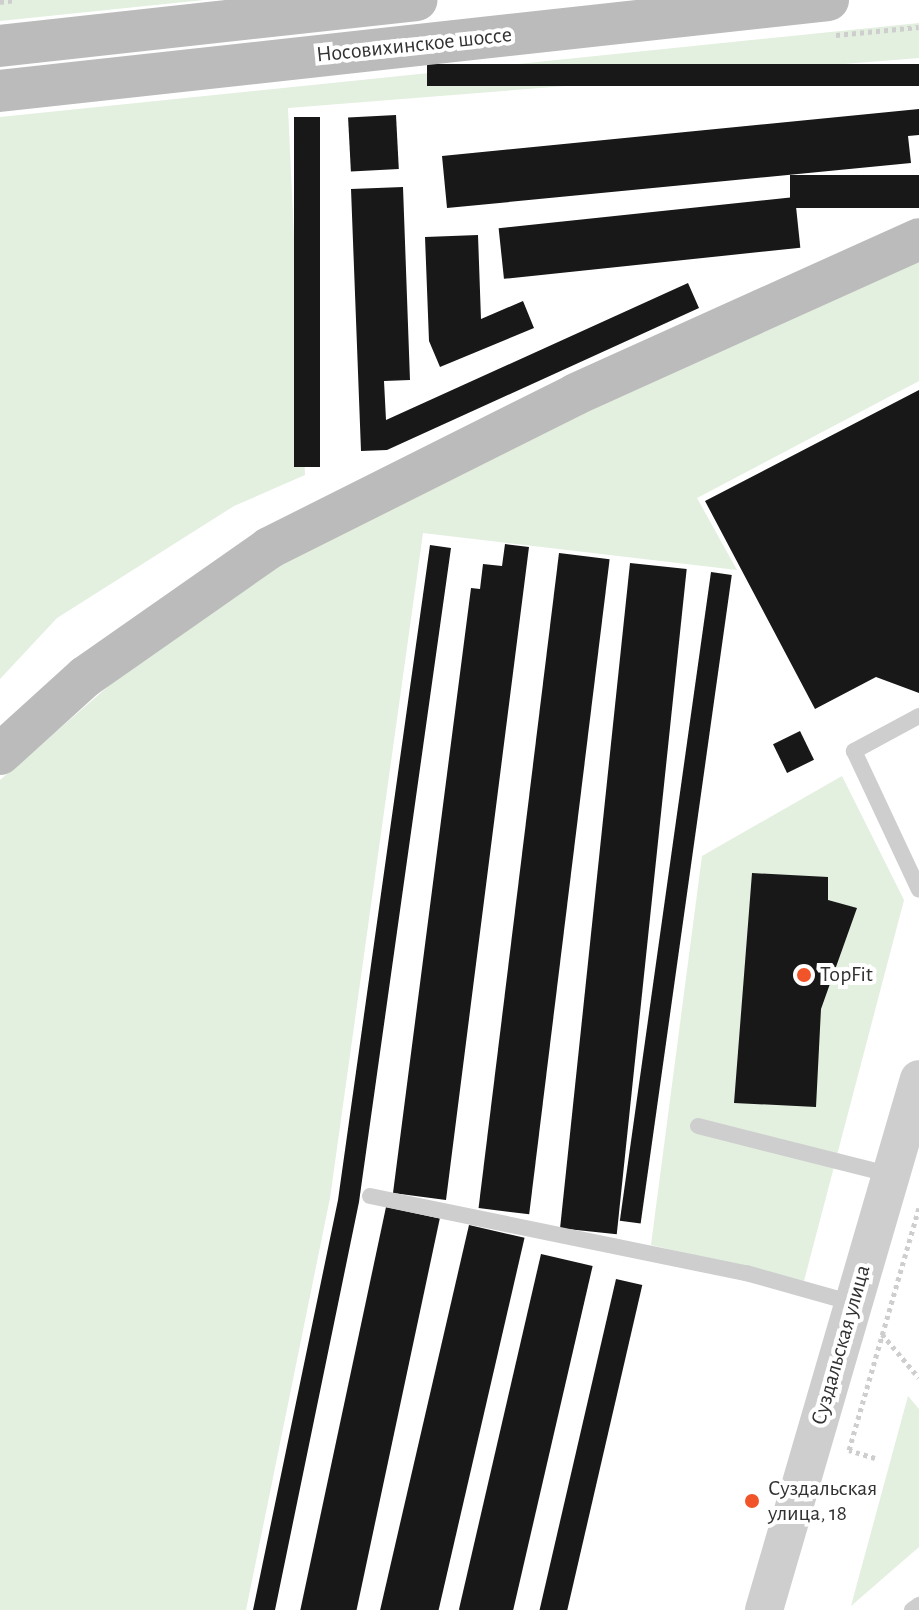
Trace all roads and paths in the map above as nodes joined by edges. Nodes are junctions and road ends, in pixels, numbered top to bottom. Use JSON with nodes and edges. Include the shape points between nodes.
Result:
{"nodes":[{"id":1,"x":16,"y":0,"type":"edge"},
{"id":2,"x":270,"y":0,"type":"edge"},
{"id":3,"x":416,"y":0,"type":"edge"},
{"id":4,"x":828,"y":0,"type":"edge"},
{"id":5,"x":0,"y":2,"type":"edge"},
{"id":6,"x":219,"y":22,"type":"junction"},
{"id":7,"x":0,"y":46,"type":"edge"},
{"id":8,"x":0,"y":91,"type":"edge"},
{"id":9,"x":919,"y":239,"type":"edge"},
{"id":10,"x":919,"y":716,"type":"edge"},
{"id":11,"x":0,"y":754,"type":"edge"},
{"id":12,"x":919,"y":890,"type":"edge"},
{"id":13,"x":919,"y":1079,"type":"edge"},
{"id":14,"x":698,"y":1126,"type":"dead end"},
{"id":15,"x":891,"y":1175,"type":"junction"},
{"id":16,"x":370,"y":1196,"type":"dead end"},
{"id":17,"x":919,"y":1208,"type":"edge"},
{"id":18,"x":853,"y":1303,"type":"junction"},
{"id":19,"x":882,"y":1334,"type":"junction"},
{"id":20,"x":919,"y":1378,"type":"edge"},
{"id":21,"x":875,"y":1458,"type":"dead end"},
{"id":22,"x":919,"y":1605,"type":"edge"},
{"id":23,"x":764,"y":1610,"type":"edge"},
{"id":24,"x":912,"y":1610,"type":"edge"}],
"edges":[{"from":1,"to":5,"type":"path"},
{"from":2,"to":6,"type":"main road"},
{"from":3,"to":6,"type":"main road","name":"Носовихинское шоссе"},
{"from":4,"to":8,"type":"main road","name":"Носовихинское шоссе"},
{"from":6,"to":7,"type":"main road","name":"Носовихинское шоссе"},
{"from":9,"to":11,"type":"main road","via":[[562,401],[269,548],[85,677]]},
{"from":10,"to":12,"type":"lane","via":[[854,751]]},
{"from":13,"to":15,"type":"street","name":"Суздальская улица"},
{"from":14,"to":15,"type":"lane"},
{"from":15,"to":18,"type":"street","name":"Суздальская улица"},
{"from":16,"to":18,"type":"lane","via":[[746,1273]]},
{"from":17,"to":19,"type":"path"},
{"from":18,"to":23,"type":"street","name":"Суздальская улица"},
{"from":19,"to":20,"type":"path"},
{"from":19,"to":21,"type":"path","via":[[849,1450]]},
{"from":22,"to":24,"type":"lane"}]}
